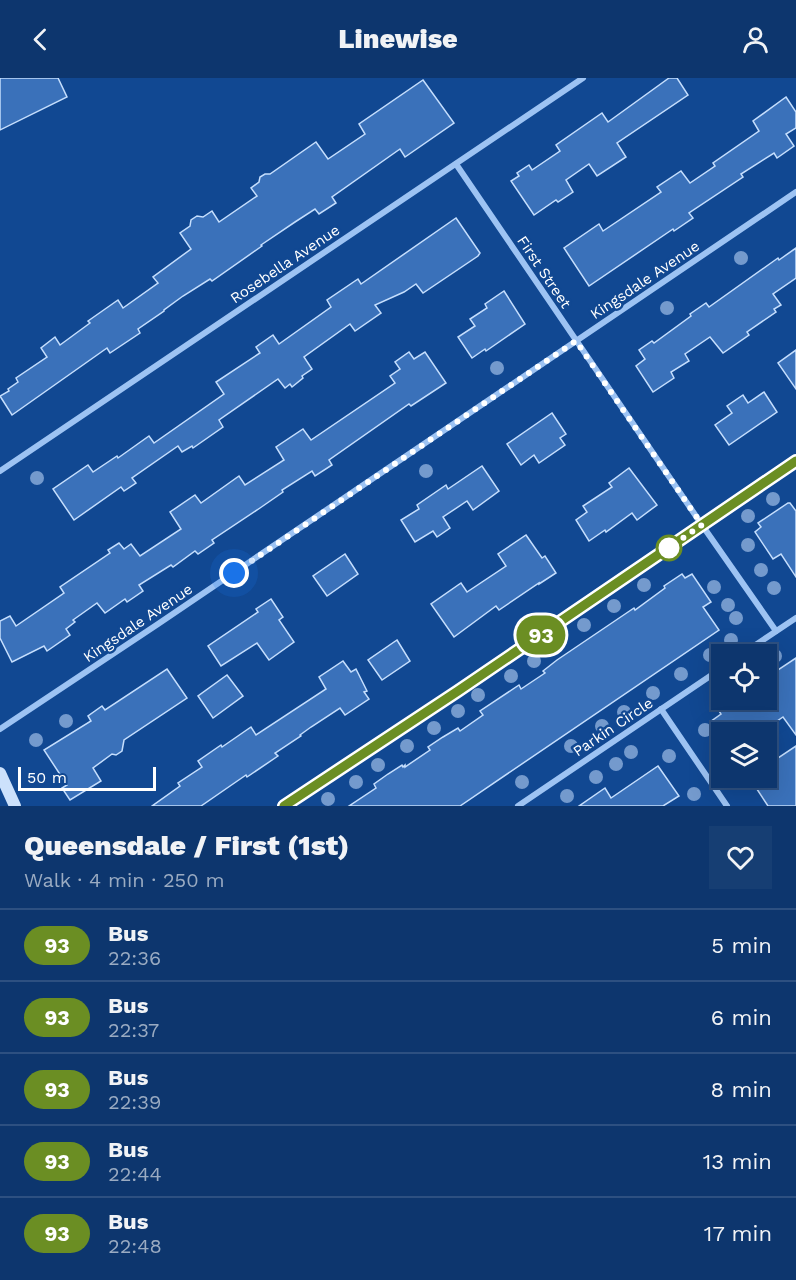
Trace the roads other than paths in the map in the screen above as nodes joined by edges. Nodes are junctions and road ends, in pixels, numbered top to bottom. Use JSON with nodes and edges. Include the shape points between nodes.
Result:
{"nodes":[{"id":1,"x":583,"y":78,"type":"edge"},
{"id":2,"x":456,"y":164,"type":"junction"},
{"id":3,"x":796,"y":192,"type":"edge"},
{"id":4,"x":576,"y":341,"type":"junction"},
{"id":5,"x":796,"y":461,"type":"edge"},
{"id":6,"x":0,"y":471,"type":"edge"},
{"id":7,"x":702,"y":525,"type":"junction"},
{"id":8,"x":796,"y":618,"type":"edge"},
{"id":9,"x":776,"y":631,"type":"junction"},
{"id":10,"x":757,"y":644,"type":"edge"},
{"id":11,"x":711,"y":675,"type":"edge"},
{"id":12,"x":661,"y":709,"type":"junction"},
{"id":13,"x":0,"y":729,"type":"edge"},
{"id":14,"x":0,"y":773,"type":"edge"},
{"id":15,"x":15,"y":806,"type":"edge"},
{"id":16,"x":284,"y":806,"type":"edge"},
{"id":17,"x":518,"y":806,"type":"edge"},
{"id":18,"x":727,"y":806,"type":"edge"}],
"edges":[{"from":1,"to":2,"type":"street","name":"Rosebella Avenue"},
{"from":2,"to":4,"type":"street","name":"First Street"},
{"from":2,"to":6,"type":"street","name":"Rosebella Avenue"},
{"from":3,"to":4,"type":"street","name":"Kingsdale Avenue"},
{"from":4,"to":7,"type":"street","name":"First Street"},
{"from":4,"to":13,"type":"street","name":"Kingsdale Avenue"},
{"from":5,"to":7,"type":"street"},
{"from":7,"to":9,"type":"street","name":"First Street"},
{"from":7,"to":16,"type":"street"},
{"from":8,"to":9,"type":"street"},
{"from":9,"to":10,"type":"street"},
{"from":11,"to":12,"type":"street","name":"Parkin Circle"},
{"from":12,"to":17,"type":"street","name":"Parkin Circle"},
{"from":12,"to":18,"type":"street"},
{"from":14,"to":15,"type":"street"}]}
